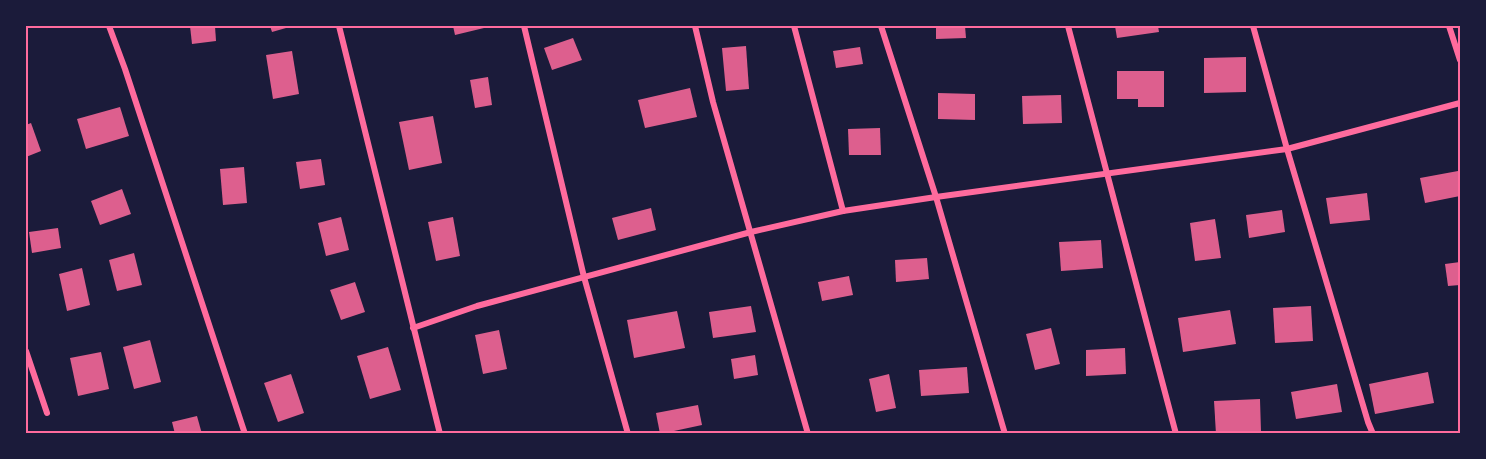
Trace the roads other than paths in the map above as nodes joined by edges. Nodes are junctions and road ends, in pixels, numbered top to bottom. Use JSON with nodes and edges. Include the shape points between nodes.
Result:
{"nodes":[{"id":1,"x":109,"y":26,"type":"edge"},
{"id":2,"x":339,"y":26,"type":"edge"},
{"id":3,"x":524,"y":26,"type":"edge"},
{"id":4,"x":695,"y":26,"type":"edge"},
{"id":5,"x":794,"y":26,"type":"edge"},
{"id":6,"x":881,"y":26,"type":"edge"},
{"id":7,"x":1068,"y":26,"type":"edge"},
{"id":8,"x":1253,"y":26,"type":"edge"},
{"id":9,"x":1449,"y":26,"type":"edge"},
{"id":10,"x":1461,"y":60,"type":"edge"},
{"id":11,"x":1461,"y":102,"type":"edge"},
{"id":12,"x":1287,"y":149,"type":"junction"},
{"id":13,"x":1108,"y":173,"type":"junction"},
{"id":14,"x":936,"y":197,"type":"junction"},
{"id":15,"x":843,"y":211,"type":"junction"},
{"id":16,"x":752,"y":232,"type":"junction"},
{"id":17,"x":584,"y":277,"type":"junction"},
{"id":18,"x":413,"y":328,"type":"junction"},
{"id":19,"x":26,"y":351,"type":"edge"},
{"id":20,"x":47,"y":414,"type":"dead end"},
{"id":21,"x":245,"y":434,"type":"edge"},
{"id":22,"x":440,"y":434,"type":"edge"},
{"id":23,"x":628,"y":434,"type":"edge"},
{"id":24,"x":808,"y":434,"type":"edge"},
{"id":25,"x":1005,"y":434,"type":"edge"},
{"id":26,"x":1176,"y":434,"type":"edge"},
{"id":27,"x":1373,"y":434,"type":"edge"}],
"edges":[{"from":1,"to":21,"type":"street"},
{"from":2,"to":18,"type":"street"},
{"from":3,"to":17,"type":"street"},
{"from":4,"to":16,"type":"street"},
{"from":5,"to":15,"type":"street"},
{"from":6,"to":14,"type":"street"},
{"from":7,"to":13,"type":"street"},
{"from":8,"to":12,"type":"street"},
{"from":9,"to":10,"type":"street"},
{"from":11,"to":12,"type":"street"},
{"from":12,"to":13,"type":"street"},
{"from":12,"to":27,"type":"street"},
{"from":13,"to":14,"type":"street"},
{"from":13,"to":26,"type":"street"},
{"from":14,"to":15,"type":"street"},
{"from":14,"to":25,"type":"street"},
{"from":15,"to":16,"type":"street"},
{"from":16,"to":17,"type":"street"},
{"from":16,"to":24,"type":"street"},
{"from":17,"to":18,"type":"street"},
{"from":17,"to":23,"type":"street"},
{"from":18,"to":22,"type":"street"},
{"from":19,"to":20,"type":"street"}]}
